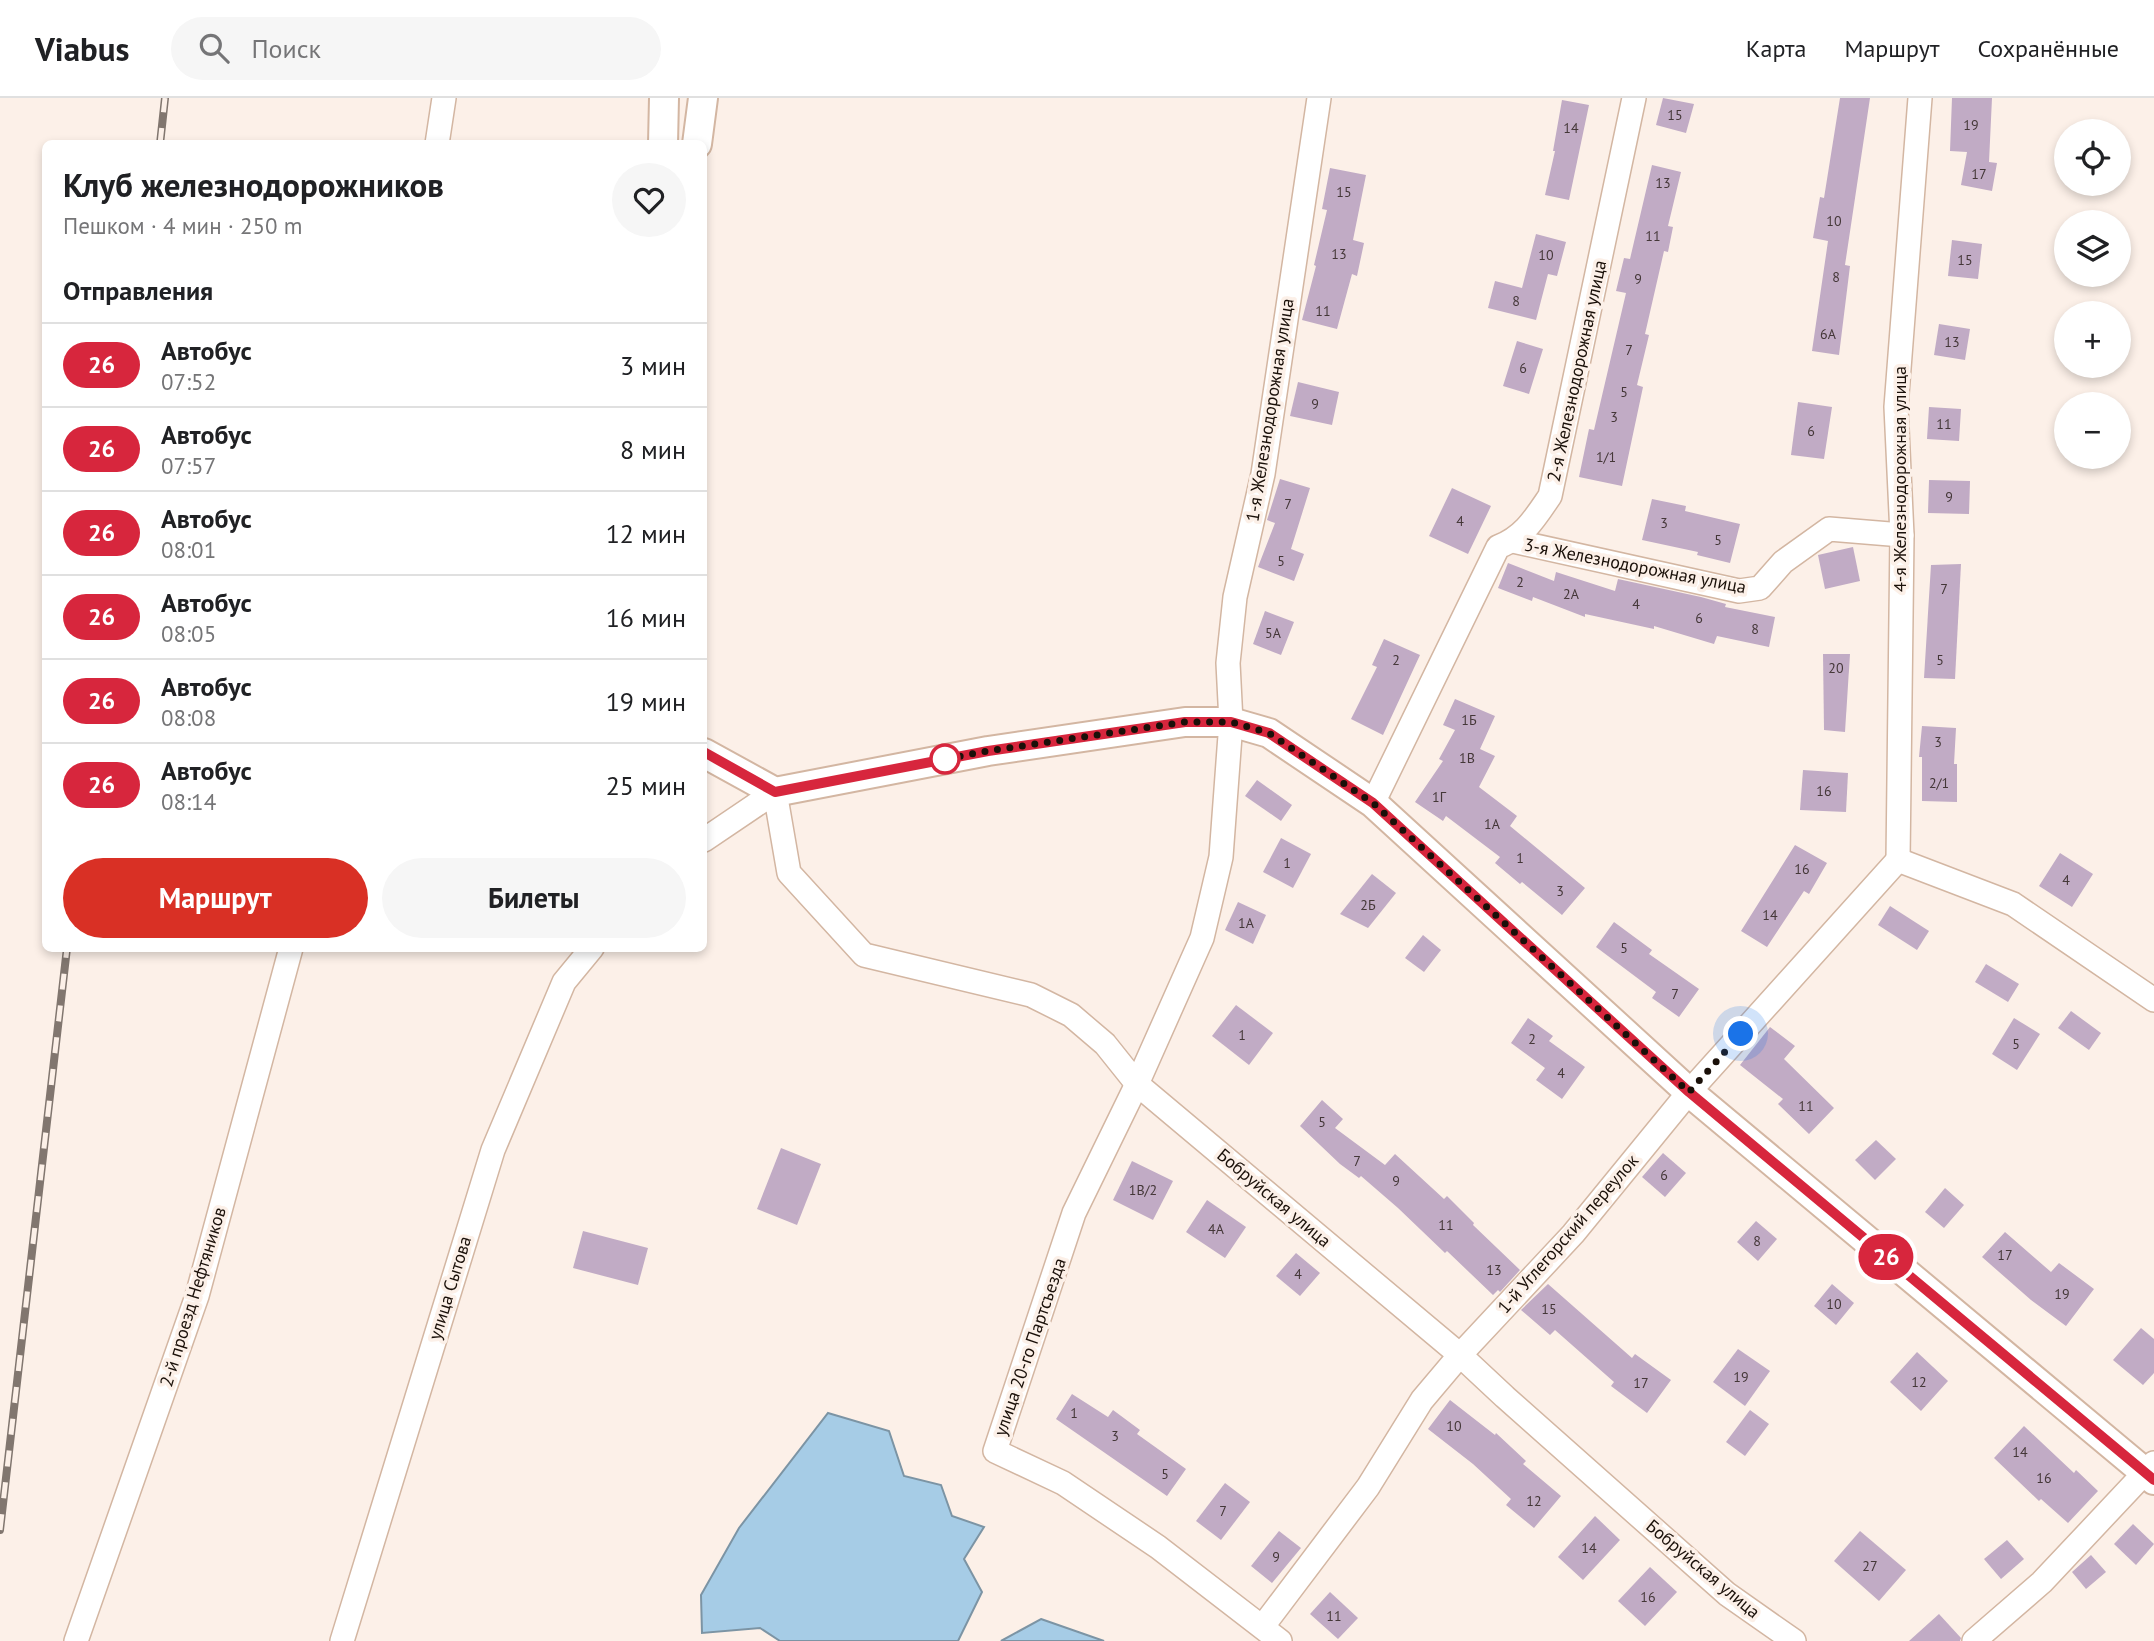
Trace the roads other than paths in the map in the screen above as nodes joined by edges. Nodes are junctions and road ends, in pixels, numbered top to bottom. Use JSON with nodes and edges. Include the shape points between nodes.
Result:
{"nodes":[{"id":1,"x":444,"y":98,"type":"edge"},
{"id":2,"x":664,"y":98,"type":"edge"},
{"id":3,"x":704,"y":98,"type":"edge"},
{"id":4,"x":1319,"y":98,"type":"edge"},
{"id":5,"x":1634,"y":98,"type":"edge"},
{"id":6,"x":1920,"y":98,"type":"edge"},
{"id":7,"x":438,"y":140,"type":"edge"},
{"id":8,"x":663,"y":140,"type":"edge"},
{"id":9,"x":699,"y":140,"type":"edge"},
{"id":10,"x":1902,"y":535,"type":"junction"},
{"id":11,"x":1513,"y":541,"type":"junction"},
{"id":12,"x":1231,"y":722,"type":"junction"},
{"id":13,"x":707,"y":754,"type":"edge"},
{"id":14,"x":775,"y":792,"type":"junction"},
{"id":15,"x":1373,"y":803,"type":"junction"},
{"id":16,"x":707,"y":839,"type":"edge"},
{"id":17,"x":1898,"y":860,"type":"junction"},
{"id":18,"x":290,"y":952,"type":"edge"},
{"id":19,"x":589,"y":952,"type":"edge"},
{"id":20,"x":2154,"y":1000,"type":"edge"},
{"id":21,"x":1137,"y":1084,"type":"junction"},
{"id":22,"x":1689,"y":1092,"type":"junction"},
{"id":23,"x":1460,"y":1355,"type":"junction"},
{"id":24,"x":2151,"y":1472,"type":"edge"},
{"id":25,"x":1271,"y":1634,"type":"edge"},
{"id":26,"x":76,"y":1641,"type":"edge"},
{"id":27,"x":342,"y":1641,"type":"edge"},
{"id":28,"x":1794,"y":1641,"type":"edge"},
{"id":29,"x":1974,"y":1641,"type":"edge"}],
"edges":[{"from":1,"to":7,"type":"street"},
{"from":2,"to":8,"type":"street"},
{"from":3,"to":9,"type":"street"},
{"from":4,"to":12,"type":"street","name":"1-я Железнодорожная улица","via":[[1263,474],[1235,597],[1228,663]]},
{"from":5,"to":11,"type":"street","name":"2-я Железнодорожная улица","via":[[1550,496],[1530,527]]},
{"from":6,"to":10,"type":"street","name":"4-я Железнодорожная улица","via":[[1896,407]]},
{"from":10,"to":11,"type":"street","name":"3-я Железнодорожная улица","via":[[1829,529],[1783,562],[1760,588],[1739,591]]},
{"from":10,"to":17,"type":"street","name":"4-я Железнодорожная улица"},
{"from":11,"to":15,"type":"street","name":"2-я Железнодорожная улица","via":[[1498,547]]},
{"from":12,"to":14,"type":"street","via":[[1185,722],[988,751]]},
{"from":12,"to":15,"type":"street","via":[[1269,733]]},
{"from":12,"to":21,"type":"street","name":"1-я Железнодорожная улица","via":[[1221,857],[1202,938]]},
{"from":13,"to":14,"type":"street"},
{"from":14,"to":16,"type":"street"},
{"from":14,"to":21,"type":"street","name":"Бобруйская улица","via":[[789,873],[864,955],[1031,995],[1071,1016],[1105,1044]]},
{"from":15,"to":22,"type":"street"},
{"from":17,"to":20,"type":"street","via":[[2013,904]]},
{"from":17,"to":22,"type":"street","name":"1-й Углегорский переулок"},
{"from":18,"to":26,"type":"street","name":"2-й проезд Нефтяников","via":[[197,1296]]},
{"from":19,"to":27,"type":"street","name":"улица Сытова","via":[[564,982],[493,1150]]},
{"from":21,"to":23,"type":"street","name":"Бобруйская улица"},
{"from":21,"to":25,"type":"street","name":"улица 20-го Партсъезда","via":[[1074,1213],[995,1451],[1063,1483],[1158,1547]]},
{"from":22,"to":23,"type":"street","name":"1-й Углегорский переулок","via":[[1573,1234]]},
{"from":22,"to":24,"type":"street"},
{"from":23,"to":25,"type":"street","name":"1-й Углегорский переулок","via":[[1422,1400]]},
{"from":23,"to":28,"type":"street","name":"Бобруйская улица","via":[[1727,1594]]},
{"from":24,"to":29,"type":"street","via":[[2042,1582]]}]}
